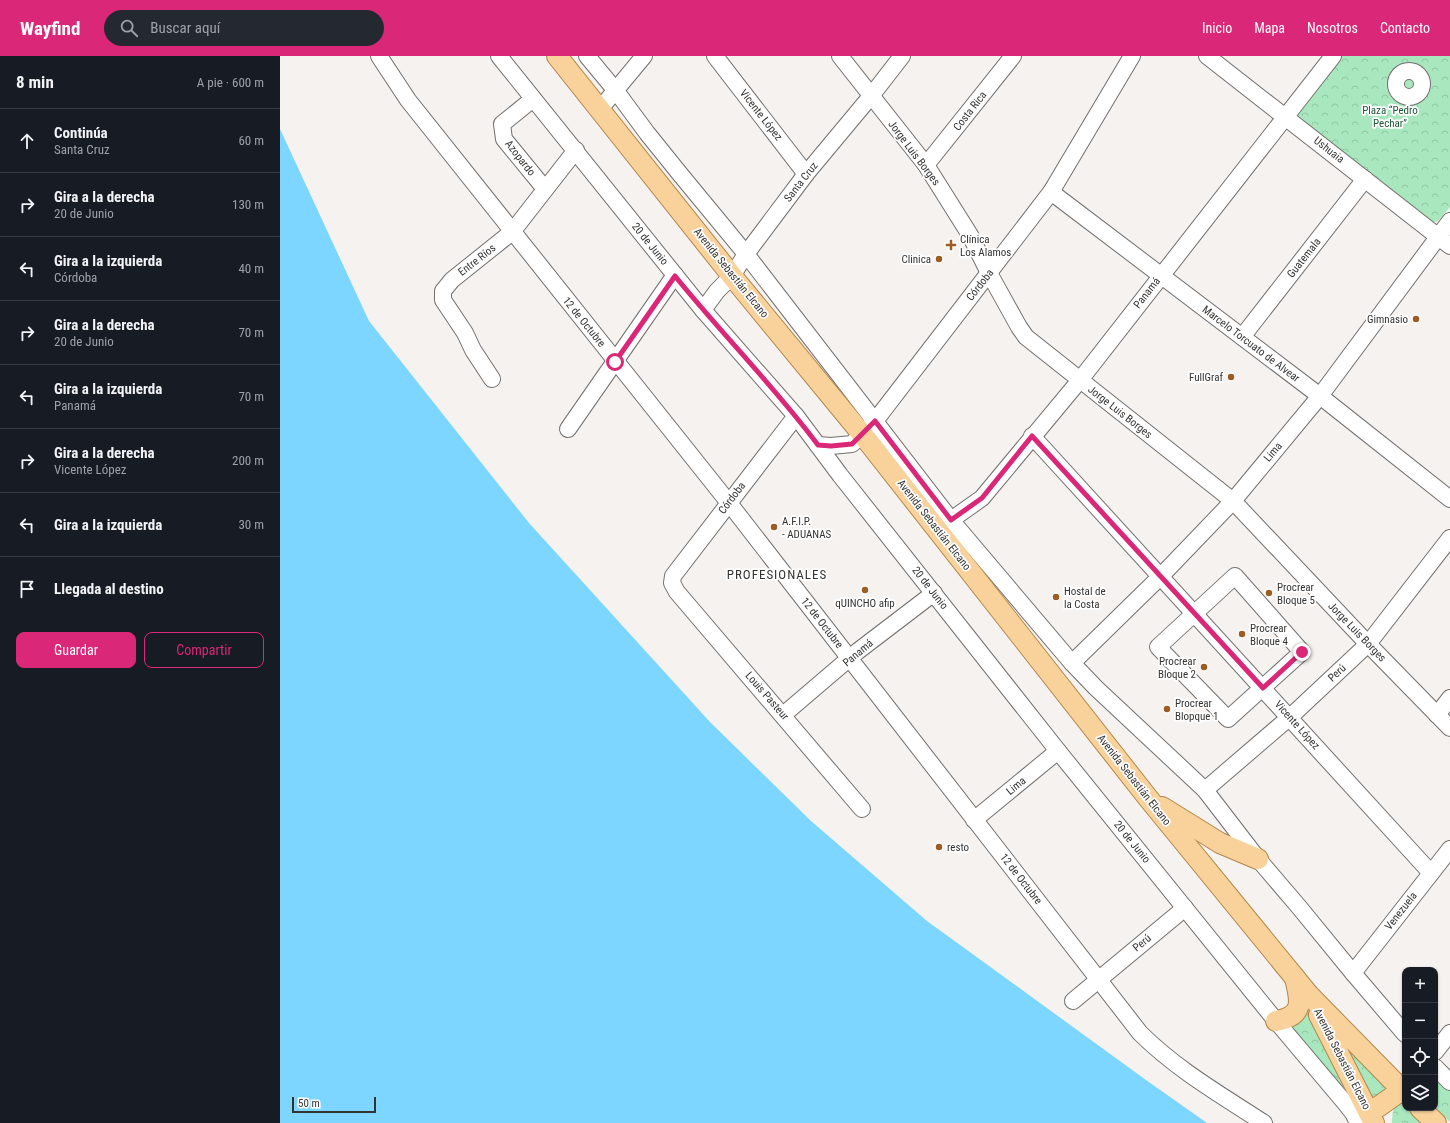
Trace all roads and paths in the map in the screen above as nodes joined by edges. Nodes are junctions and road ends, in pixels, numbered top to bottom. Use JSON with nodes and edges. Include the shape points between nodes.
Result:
{"nodes":[{"id":1,"x":379,"y":56,"type":"edge"},
{"id":2,"x":499,"y":56,"type":"edge"},
{"id":3,"x":558,"y":56,"type":"edge"},
{"id":4,"x":587,"y":56,"type":"edge"},
{"id":5,"x":644,"y":56,"type":"edge"},
{"id":6,"x":715,"y":56,"type":"edge"},
{"id":7,"x":840,"y":56,"type":"edge"},
{"id":8,"x":902,"y":56,"type":"edge"},
{"id":9,"x":1013,"y":56,"type":"edge"},
{"id":10,"x":1132,"y":56,"type":"edge"},
{"id":11,"x":1207,"y":56,"type":"edge"},
{"id":12,"x":1333,"y":56,"type":"edge"},
{"id":13,"x":616,"y":91,"type":"junction"},
{"id":14,"x":871,"y":96,"type":"junction"},
{"id":15,"x":533,"y":99,"type":"junction"},
{"id":16,"x":600,"y":109,"type":"junction"},
{"id":17,"x":1286,"y":116,"type":"junction"},
{"id":18,"x":576,"y":150,"type":"junction"},
{"id":19,"x":926,"y":165,"type":"junction"},
{"id":20,"x":806,"y":174,"type":"junction"},
{"id":21,"x":1365,"y":178,"type":"junction"},
{"id":22,"x":545,"y":189,"type":"junction"},
{"id":23,"x":1051,"y":192,"type":"junction"},
{"id":24,"x":1450,"y":221,"type":"edge"},
{"id":25,"x":512,"y":232,"type":"junction"},
{"id":26,"x":1444,"y":241,"type":"edge"},
{"id":27,"x":746,"y":254,"type":"junction"},
{"id":28,"x":989,"y":273,"type":"junction"},
{"id":29,"x":1161,"y":275,"type":"junction"},
{"id":30,"x":675,"y":276,"type":"junction"},
{"id":31,"x":732,"y":276,"type":"junction"},
{"id":32,"x":703,"y":310,"type":"junction"},
{"id":33,"x":1242,"y":337,"type":"junction"},
{"id":34,"x":615,"y":362,"type":"junction"},
{"id":35,"x":492,"y":379,"type":"dead end"},
{"id":36,"x":1080,"y":380,"type":"junction"},
{"id":37,"x":1320,"y":396,"type":"junction"},
{"id":38,"x":796,"y":416,"type":"junction"},
{"id":39,"x":568,"y":429,"type":"dead end"},
{"id":40,"x":863,"y":433,"type":"junction"},
{"id":41,"x":1032,"y":436,"type":"junction"},
{"id":42,"x":818,"y":445,"type":"junction"},
{"id":43,"x":840,"y":475,"type":"junction"},
{"id":44,"x":1450,"y":499,"type":"edge"},
{"id":45,"x":1233,"y":501,"type":"junction"},
{"id":46,"x":728,"y":503,"type":"junction"},
{"id":47,"x":951,"y":520,"type":"junction"},
{"id":48,"x":1450,"y":538,"type":"edge"},
{"id":49,"x":1160,"y":577,"type":"junction"},
{"id":50,"x":672,"y":583,"type":"joint"},
{"id":51,"x":934,"y":593,"type":"junction"},
{"id":52,"x":1194,"y":613,"type":"junction"},
{"id":53,"x":1368,"y":644,"type":"junction"},
{"id":54,"x":849,"y":658,"type":"junction"},
{"id":55,"x":1072,"y":663,"type":"junction"},
{"id":56,"x":1263,"y":688,"type":"junction"},
{"id":57,"x":1450,"y":698,"type":"edge"},
{"id":58,"x":783,"y":715,"type":"junction"},
{"id":59,"x":1437,"y":715,"type":"junction"},
{"id":60,"x":1290,"y":717,"type":"junction"},
{"id":61,"x":1450,"y":728,"type":"edge"},
{"id":62,"x":1058,"y":751,"type":"junction"},
{"id":63,"x":1205,"y":790,"type":"junction"},
{"id":64,"x":1148,"y":798,"type":"junction"},
{"id":65,"x":862,"y":809,"type":"dead end"},
{"id":66,"x":974,"y":820,"type":"junction"},
{"id":67,"x":1450,"y":849,"type":"edge"},
{"id":68,"x":1258,"y":859,"type":"junction"},
{"id":69,"x":1431,"y":873,"type":"junction"},
{"id":70,"x":1186,"y":908,"type":"junction"},
{"id":71,"x":1353,"y":973,"type":"junction"},
{"id":72,"x":1295,"y":978,"type":"junction"},
{"id":73,"x":1099,"y":979,"type":"junction"},
{"id":74,"x":1309,"y":995,"type":"junction"},
{"id":75,"x":1073,"y":1001,"type":"dead end"},
{"id":76,"x":1276,"y":1021,"type":"junction"},
{"id":77,"x":1402,"y":1030,"type":"edge"},
{"id":78,"x":1450,"y":1033,"type":"edge"},
{"id":79,"x":1438,"y":1048,"type":"edge"},
{"id":80,"x":1438,"y":1070,"type":"edge"},
{"id":81,"x":1450,"y":1082,"type":"edge"},
{"id":82,"x":1402,"y":1088,"type":"edge"},
{"id":83,"x":1402,"y":1091,"type":"edge"},
{"id":84,"x":1402,"y":1093,"type":"edge"},
{"id":85,"x":1423,"y":1111,"type":"edge"},
{"id":86,"x":1363,"y":1117,"type":"edge"},
{"id":87,"x":1264,"y":1123,"type":"edge"},
{"id":88,"x":1386,"y":1123,"type":"edge"},
{"id":89,"x":1436,"y":1123,"type":"edge"}],
"edges":[{"from":1,"to":25,"type":"street","name":"12 de Octubre","via":[[408,100]]},
{"from":2,"to":15,"type":"street","name":"20 de Junio"},
{"from":3,"to":16,"type":"main road","name":"Avenida Sebastián Elcano"},
{"from":4,"to":13,"type":"street"},
{"from":5,"to":13,"type":"street"},
{"from":6,"to":20,"type":"street","name":"Vicente López"},
{"from":7,"to":14,"type":"street","name":"Jorge Luis Borges"},
{"from":8,"to":14,"type":"street","name":"Santa Cruz"},
{"from":9,"to":19,"type":"street","name":"Costa Rica"},
{"from":10,"to":23,"type":"street","name":"Córdoba"},
{"from":11,"to":17,"type":"street","name":"Ushuaia"},
{"from":12,"to":17,"type":"street","name":"Panamá"},
{"from":13,"to":16,"type":"street"},
{"from":13,"to":27,"type":"street"},
{"from":14,"to":19,"type":"street","name":"Jorge Luis Borges"},
{"from":14,"to":20,"type":"street","name":"Santa Cruz"},
{"from":15,"to":18,"type":"street","name":"20 de Junio"},
{"from":15,"to":22,"type":"street","name":"Azopardo","via":[[502,124],[504,139]]},
{"from":16,"to":31,"type":"main road","name":"Avenida Sebastián Elcano"},
{"from":17,"to":21,"type":"street","name":"Ushuaia"},
{"from":17,"to":29,"type":"street","name":"Panamá"},
{"from":18,"to":22,"type":"street","name":"Entre Ríos"},
{"from":18,"to":30,"type":"street","name":"20 de Junio"},
{"from":19,"to":28,"type":"street","name":"Jorge Luis Borges","via":[[970,234]]},
{"from":20,"to":27,"type":"street","name":"Santa Cruz"},
{"from":21,"to":26,"type":"street","name":"Ushuaia"},
{"from":21,"to":33,"type":"street","name":"Guatemala"},
{"from":22,"to":25,"type":"street","name":"Entre Ríos"},
{"from":23,"to":28,"type":"street","name":"Córdoba"},
{"from":23,"to":29,"type":"street","name":"Marcelo Torcuato de Alvear"},
{"from":24,"to":26,"type":"street","name":"Lima"},
{"from":25,"to":34,"type":"street","name":"12 de Octubre"},
{"from":25,"to":35,"type":"street","name":"Entre Ríos","via":[[452,280],[443,291],[443,300]]},
{"from":26,"to":37,"type":"street","name":"Lima"},
{"from":27,"to":31,"type":"street","name":"Santa Cruz"},
{"from":27,"to":40,"type":"street"},
{"from":28,"to":36,"type":"street","name":"Jorge Luis Borges","via":[[1026,337]]},
{"from":28,"to":40,"type":"street","name":"Córdoba"},
{"from":29,"to":33,"type":"street","name":"Marcelo Torcuato de Alvear"},
{"from":29,"to":36,"type":"street","name":"Panamá"},
{"from":30,"to":32,"type":"street","name":"20 de Junio"},
{"from":30,"to":34,"type":"street"},
{"from":31,"to":32,"type":"street","name":"Santa Cruz"},
{"from":31,"to":40,"type":"main road","name":"Avenida Sebastián Elcano"},
{"from":32,"to":38,"type":"street","name":"20 de Junio"},
{"from":33,"to":37,"type":"street","name":"Marcelo Torcuato de Alvear"},
{"from":34,"to":39,"type":"street"},
{"from":34,"to":46,"type":"street","name":"12 de Octubre"},
{"from":36,"to":41,"type":"street","name":"Panamá"},
{"from":36,"to":45,"type":"street","name":"Jorge Luis Borges"},
{"from":37,"to":44,"type":"street","name":"Marcelo Torcuato de Alvear"},
{"from":37,"to":45,"type":"street","name":"Lima"},
{"from":38,"to":42,"type":"street","name":"20 de Junio"},
{"from":38,"to":46,"type":"street","name":"Córdoba"},
{"from":40,"to":42,"type":"street","via":[[831,446]]},
{"from":40,"to":43,"type":"street","name":"Córdoba","via":[[842,460]]},
{"from":40,"to":47,"type":"street"},
{"from":40,"to":64,"type":"main road","name":"Avenida Sebastián Elcano"},
{"from":41,"to":47,"type":"street","name":"Panamá","via":[[982,498]]},
{"from":41,"to":49,"type":"street","name":"Vicente López"},
{"from":42,"to":43,"type":"street","name":"20 de Junio"},
{"from":43,"to":51,"type":"street","name":"20 de Junio"},
{"from":45,"to":49,"type":"street","name":"Lima"},
{"from":45,"to":53,"type":"street","name":"Jorge Luis Borges"},
{"from":46,"to":50,"type":"street","name":"Córdoba","via":[[673,576]]},
{"from":46,"to":54,"type":"street","name":"12 de Octubre"},
{"from":47,"to":55,"type":"street"},
{"from":48,"to":53,"type":"street","name":"Perú"},
{"from":49,"to":52,"type":"street","name":"Vicente López"},
{"from":49,"to":55,"type":"street","name":"Lima"},
{"from":50,"to":58,"type":"street","name":"Louis Pasteur"},
{"from":51,"to":54,"type":"street","name":"Panamá"},
{"from":51,"to":62,"type":"street","name":"20 de Junio"},
{"from":52,"to":56,"type":"street","name":"Vicente López"},
{"from":52,"to":56,"type":"street","via":[[1158,647],[1228,719]]},
{"from":52,"to":56,"type":"street","via":[[1235,576],[1302,652]]},
{"from":53,"to":59,"type":"street","name":"Jorge Luis Borges"},
{"from":53,"to":60,"type":"street","name":"Perú"},
{"from":54,"to":58,"type":"street","name":"Panamá"},
{"from":54,"to":66,"type":"street","name":"12 de Octubre"},
{"from":55,"to":63,"type":"street"},
{"from":56,"to":60,"type":"street","name":"Vicente López"},
{"from":57,"to":59,"type":"street"},
{"from":58,"to":65,"type":"street","name":"Louis Pasteur"},
{"from":59,"to":61,"type":"street","name":"Jorge Luis Borges"},
{"from":60,"to":63,"type":"street","name":"Perú"},
{"from":60,"to":69,"type":"street","name":"Vicente López"},
{"from":62,"to":66,"type":"street","name":"Lima"},
{"from":62,"to":70,"type":"street","name":"20 de Junio"},
{"from":63,"to":68,"type":"street"},
{"from":64,"to":68,"type":"main road","via":[[1220,843]]},
{"from":64,"to":72,"type":"main road","name":"Avenida Sebastián Elcano"},
{"from":66,"to":73,"type":"street","name":"12 de Octubre"},
{"from":67,"to":69,"type":"street","name":"Venezuela"},
{"from":68,"to":71,"type":"street"},
{"from":69,"to":71,"type":"street","name":"Venezuela"},
{"from":70,"to":73,"type":"street","name":"Perú"},
{"from":70,"to":76,"type":"street","name":"20 de Junio"},
{"from":71,"to":77,"type":"street"},
{"from":72,"to":74,"type":"main road","name":"Avenida Sebastián Elcano"},
{"from":72,"to":76,"type":"main road","via":[[1298,1009],[1285,1020]]},
{"from":73,"to":75,"type":"street"},
{"from":73,"to":87,"type":"street","name":"12 de Octubre","via":[[1140,1033],[1158,1050]]},
{"from":74,"to":82,"type":"main road","name":"Avenida Sebastián Elcano"},
{"from":74,"to":86,"type":"main road","name":"Avenida Sebastián Elcano"},
{"from":76,"to":86,"type":"street","name":"20 de Junio"},
{"from":78,"to":79,"type":"street"},
{"from":80,"to":81,"type":"street"},
{"from":83,"to":86,"type":"main road"},
{"from":84,"to":88,"type":"main road","via":[[1388,1112]]},
{"from":85,"to":89,"type":"main road"}]}
